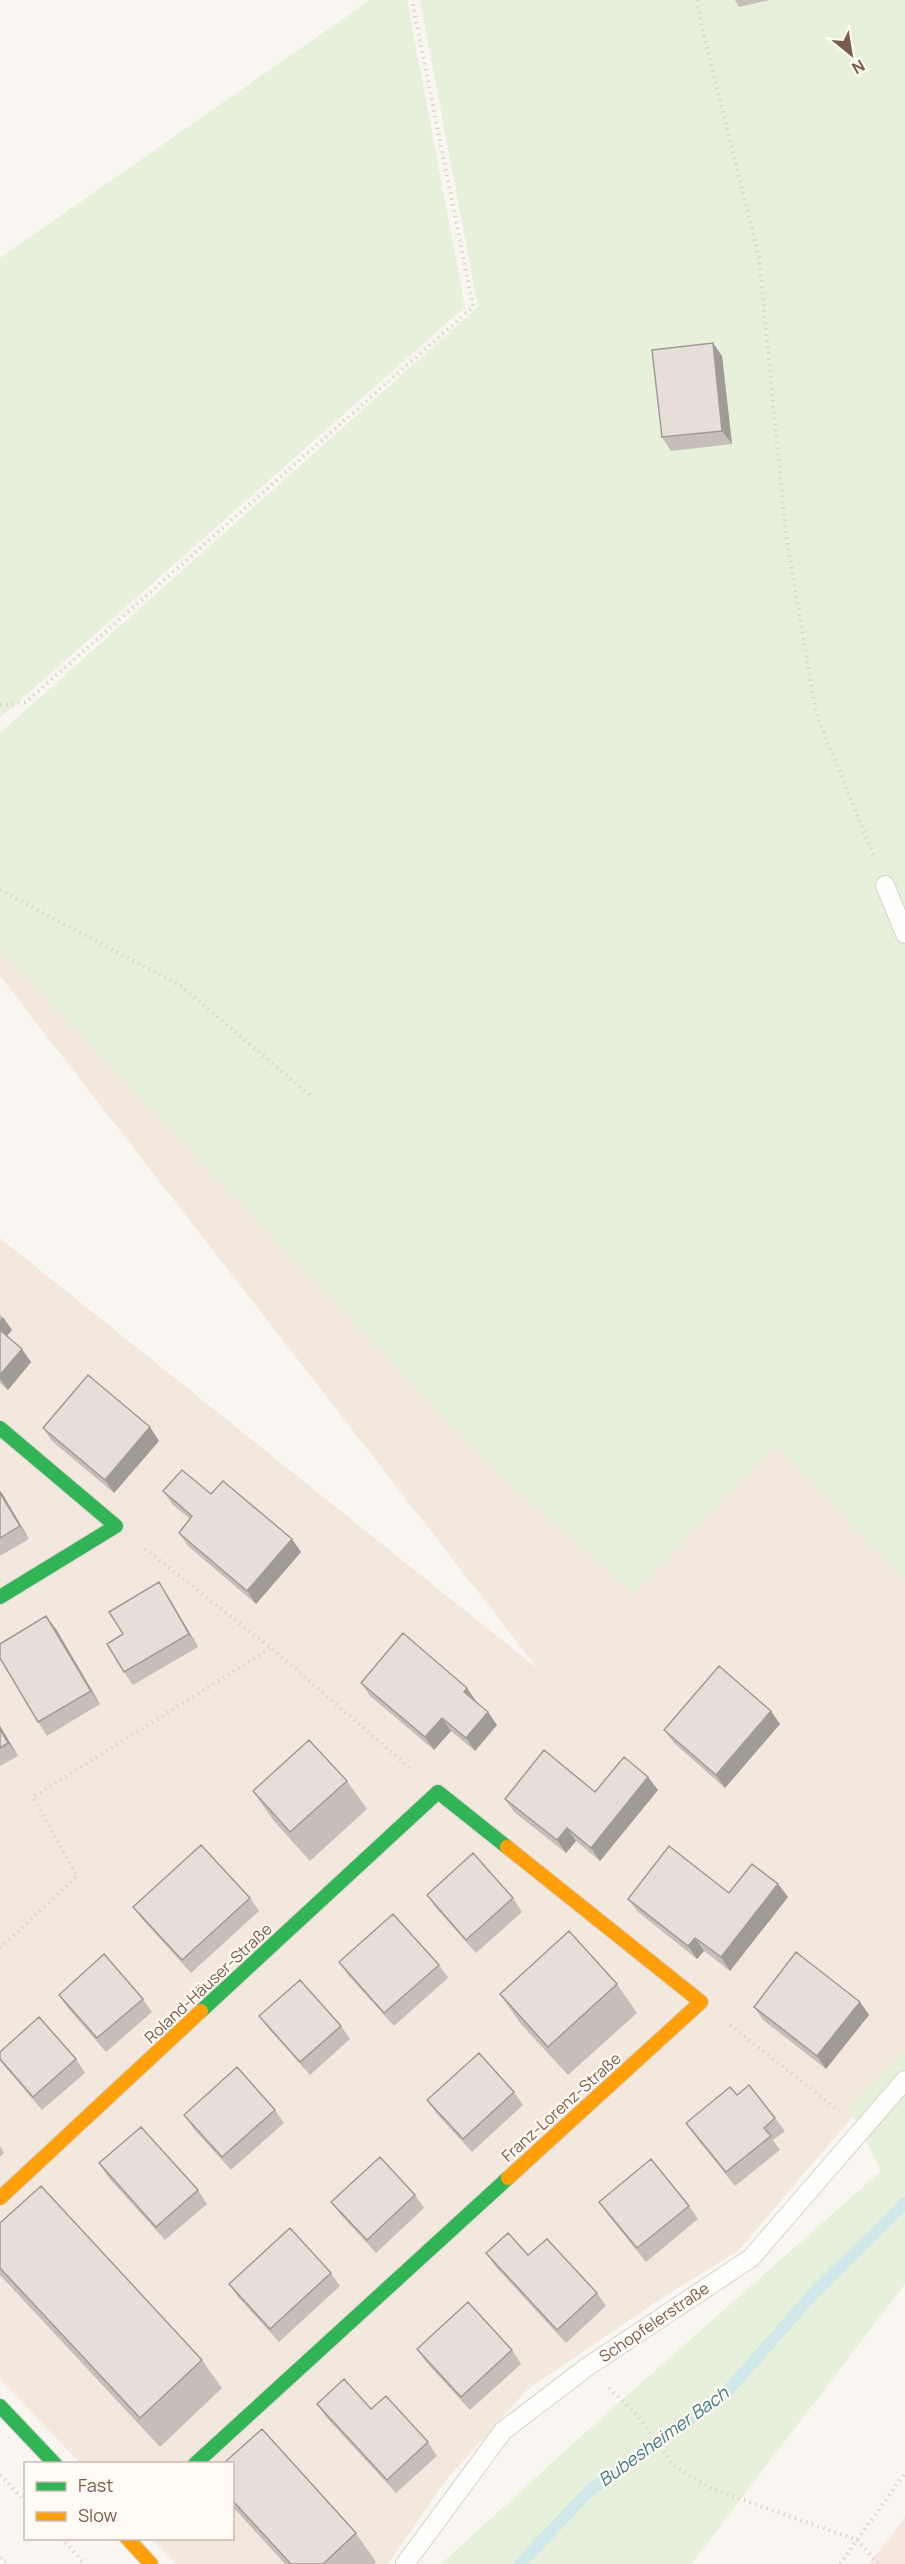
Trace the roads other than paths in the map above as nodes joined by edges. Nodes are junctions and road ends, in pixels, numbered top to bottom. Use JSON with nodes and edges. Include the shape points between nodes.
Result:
{"nodes":[{"id":1,"x":885,"y":885,"type":"road end"},
{"id":2,"x":905,"y":934,"type":"edge"},
{"id":3,"x":0,"y":1428,"type":"edge"},
{"id":4,"x":0,"y":1598,"type":"edge"},
{"id":5,"x":701,"y":2002,"type":"joint"},
{"id":6,"x":905,"y":2080,"type":"edge"},
{"id":7,"x":0,"y":2198,"type":"edge"},
{"id":8,"x":0,"y":2406,"type":"edge"},
{"id":9,"x":55,"y":2462,"type":"edge"},
{"id":10,"x":196,"y":2462,"type":"edge"},
{"id":11,"x":130,"y":2540,"type":"edge"},
{"id":12,"x":151,"y":2564,"type":"edge"},
{"id":13,"x":405,"y":2564,"type":"edge"}],
"edges":[{"from":1,"to":2,"type":"lane"},
{"from":3,"to":4,"type":"street","via":[[116,1526]]},
{"from":5,"to":7,"type":"street","name":"Roland-Häuser-Straße","via":[[438,1792]]},
{"from":5,"to":10,"type":"street","name":"Franz-Lorenz-Straße"},
{"from":6,"to":13,"type":"lane","name":"Schopfelerstraße","via":[[751,2258],[587,2367],[503,2431]]},
{"from":8,"to":9,"type":"street"},
{"from":11,"to":12,"type":"street"}]}
